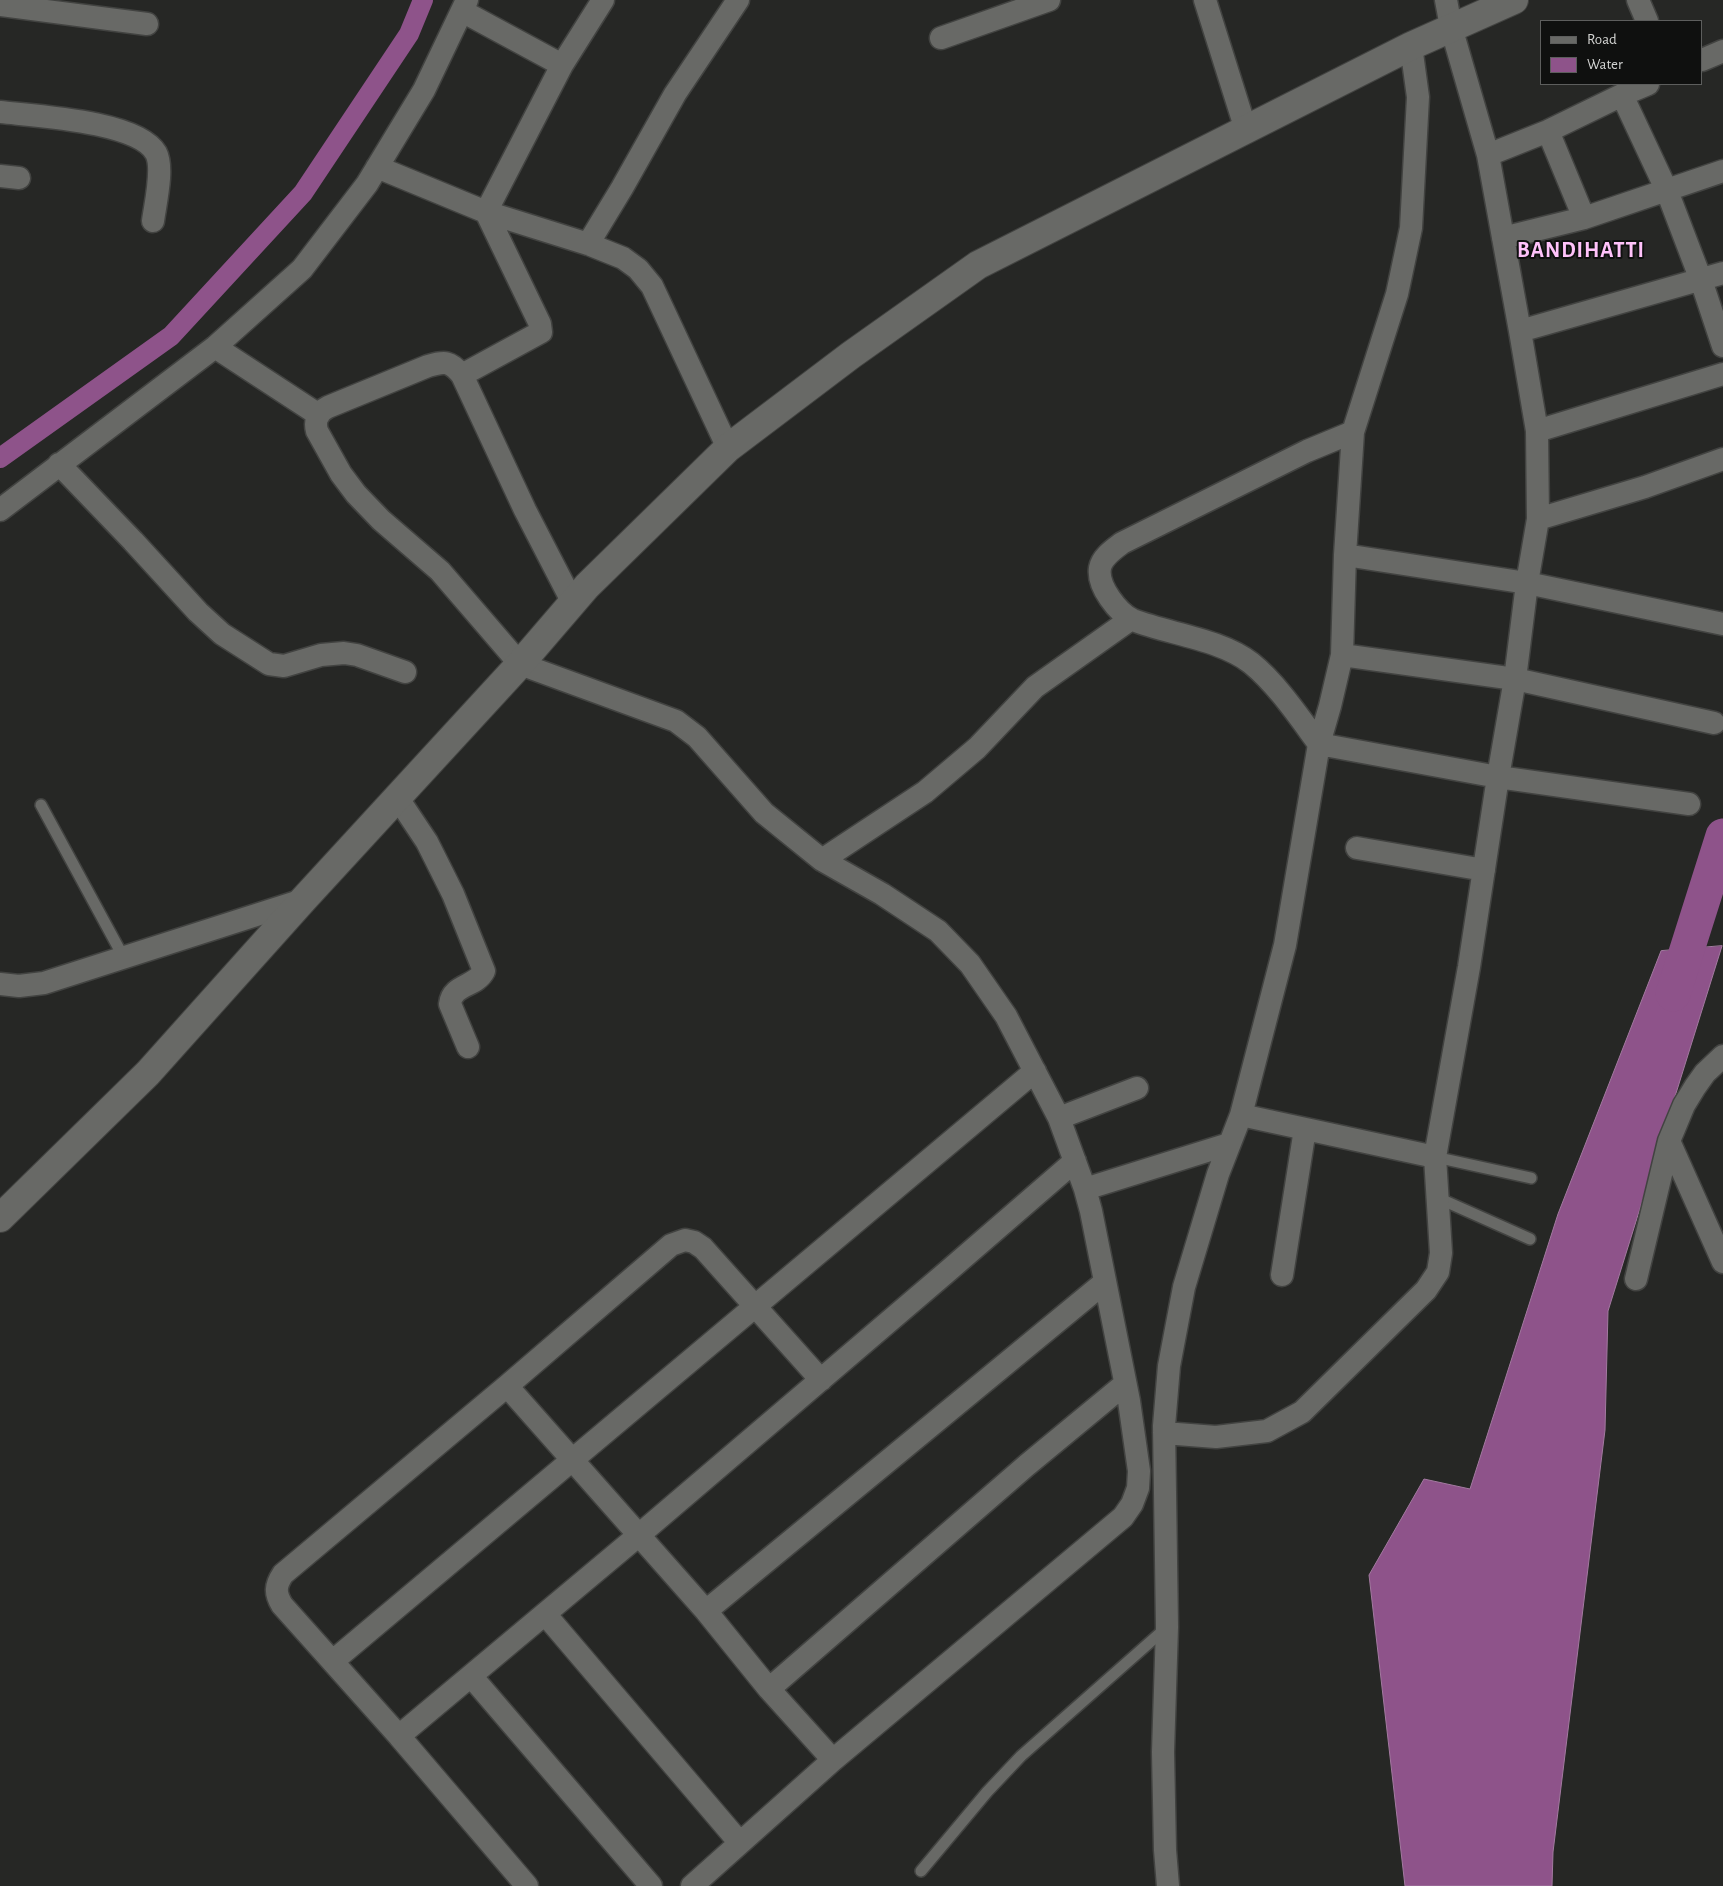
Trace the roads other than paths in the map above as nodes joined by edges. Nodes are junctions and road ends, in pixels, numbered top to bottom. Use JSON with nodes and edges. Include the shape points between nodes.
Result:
{"nodes":[{"id":1,"x":603,"y":0,"type":"edge"},
{"id":2,"x":738,"y":0,"type":"edge"},
{"id":3,"x":1050,"y":0,"type":"edge"},
{"id":4,"x":1205,"y":0,"type":"edge"},
{"id":5,"x":1446,"y":0,"type":"edge"},
{"id":6,"x":1514,"y":0,"type":"edge"},
{"id":7,"x":1638,"y":0,"type":"edge"},
{"id":8,"x":0,"y":5,"type":"edge"},
{"id":9,"x":465,"y":6,"type":"edge"},
{"id":10,"x":1646,"y":20,"type":"edge"},
{"id":11,"x":147,"y":24,"type":"dead end"},
{"id":12,"x":1451,"y":27,"type":"junction"},
{"id":13,"x":942,"y":38,"type":"dead end"},
{"id":14,"x":1411,"y":46,"type":"junction"},
{"id":15,"x":1723,"y":51,"type":"edge"},
{"id":16,"x":1703,"y":60,"type":"edge"},
{"id":17,"x":562,"y":65,"type":"junction"},
{"id":18,"x":1646,"y":85,"type":"edge"},
{"id":19,"x":1622,"y":96,"type":"junction"},
{"id":20,"x":0,"y":112,"type":"edge"},
{"id":21,"x":1246,"y":130,"type":"junction"},
{"id":22,"x":1548,"y":131,"type":"junction"},
{"id":23,"x":1488,"y":155,"type":"junction"},
{"id":24,"x":377,"y":168,"type":"junction"},
{"id":25,"x":1723,"y":171,"type":"edge"},
{"id":26,"x":1667,"y":191,"type":"junction"},
{"id":27,"x":486,"y":212,"type":"junction"},
{"id":28,"x":1584,"y":218,"type":"junction"},
{"id":29,"x":153,"y":222,"type":"dead end"},
{"id":30,"x":1504,"y":238,"type":"junction"},
{"id":31,"x":588,"y":244,"type":"junction"},
{"id":32,"x":1723,"y":273,"type":"edge"},
{"id":33,"x":1701,"y":280,"type":"junction"},
{"id":34,"x":1520,"y":331,"type":"junction"},
{"id":35,"x":1723,"y":346,"type":"edge"},
{"id":36,"x":215,"y":348,"type":"junction"},
{"id":37,"x":1723,"y":374,"type":"edge"},
{"id":38,"x":462,"y":375,"type":"junction"},
{"id":39,"x":318,"y":415,"type":"junction"},
{"id":40,"x":1353,"y":432,"type":"junction"},
{"id":41,"x":1537,"y":432,"type":"junction"},
{"id":42,"x":728,"y":448,"type":"junction"},
{"id":43,"x":1723,"y":459,"type":"edge"},
{"id":44,"x":59,"y":464,"type":"junction"},
{"id":45,"x":0,"y":510,"type":"edge"},
{"id":46,"x":1538,"y":519,"type":"junction"},
{"id":47,"x":1345,"y":555,"type":"junction"},
{"id":48,"x":1527,"y":583,"type":"junction"},
{"id":49,"x":573,"y":603,"type":"junction"},
{"id":50,"x":1131,"y":619,"type":"junction"},
{"id":51,"x":1723,"y":624,"type":"edge"},
{"id":52,"x":1342,"y":655,"type":"junction"},
{"id":53,"x":520,"y":664,"type":"junction"},
{"id":54,"x":405,"y":672,"type":"dead end"},
{"id":55,"x":1515,"y":679,"type":"junction"},
{"id":56,"x":1714,"y":723,"type":"dead end"},
{"id":57,"x":1319,"y":744,"type":"junction"},
{"id":58,"x":1498,"y":777,"type":"junction"},
{"id":59,"x":397,"y":797,"type":"junction"},
{"id":60,"x":1689,"y":804,"type":"dead end"},
{"id":61,"x":40,"y":805,"type":"dead end"},
{"id":62,"x":1357,"y":848,"type":"dead end"},
{"id":63,"x":822,"y":860,"type":"junction"},
{"id":64,"x":1484,"y":870,"type":"junction"},
{"id":65,"x":303,"y":900,"type":"junction"},
{"id":66,"x":124,"y":958,"type":"junction"},
{"id":67,"x":0,"y":984,"type":"edge"},
{"id":68,"x":468,"y":1047,"type":"dead end"},
{"id":69,"x":1723,"y":1056,"type":"edge"},
{"id":70,"x":1035,"y":1071,"type":"junction"},
{"id":71,"x":1137,"y":1088,"type":"dead end"},
{"id":72,"x":1241,"y":1115,"type":"junction"},
{"id":73,"x":1059,"y":1118,"type":"junction"},
{"id":74,"x":1305,"y":1129,"type":"junction"},
{"id":75,"x":1669,"y":1142,"type":"junction"},
{"id":76,"x":1229,"y":1144,"type":"junction"},
{"id":77,"x":1435,"y":1157,"type":"junction"},
{"id":78,"x":1075,"y":1161,"type":"junction"},
{"id":79,"x":1531,"y":1178,"type":"dead end"},
{"id":80,"x":1085,"y":1190,"type":"junction"},
{"id":81,"x":1438,"y":1198,"type":"junction"},
{"id":82,"x":0,"y":1218,"type":"edge"},
{"id":83,"x":1530,"y":1240,"type":"dead end"},
{"id":84,"x":1723,"y":1262,"type":"edge"},
{"id":85,"x":1282,"y":1275,"type":"dead end"},
{"id":86,"x":1636,"y":1279,"type":"dead end"},
{"id":87,"x":1105,"y":1282,"type":"junction"},
{"id":88,"x":755,"y":1306,"type":"junction"},
{"id":89,"x":821,"y":1380,"type":"junction"},
{"id":90,"x":1125,"y":1384,"type":"junction"},
{"id":91,"x":507,"y":1386,"type":"junction"},
{"id":92,"x":1133,"y":1430,"type":"junction"},
{"id":93,"x":1164,"y":1430,"type":"junction"},
{"id":94,"x":573,"y":1459,"type":"junction"},
{"id":95,"x":639,"y":1535,"type":"junction"},
{"id":96,"x":706,"y":1611,"type":"junction"},
{"id":97,"x":545,"y":1614,"type":"junction"},
{"id":98,"x":1167,"y":1627,"type":"junction"},
{"id":99,"x":333,"y":1661,"type":"junction"},
{"id":100,"x":470,"y":1676,"type":"junction"},
{"id":101,"x":769,"y":1689,"type":"junction"},
{"id":102,"x":399,"y":1736,"type":"junction"},
{"id":103,"x":833,"y":1760,"type":"junction"},
{"id":104,"x":740,"y":1843,"type":"junction"},
{"id":105,"x":921,"y":1871,"type":"dead end"},
{"id":106,"x":528,"y":1886,"type":"edge"},
{"id":107,"x":650,"y":1886,"type":"edge"},
{"id":108,"x":692,"y":1886,"type":"edge"},
{"id":109,"x":1168,"y":1886,"type":"edge"}],
"edges":[{"from":1,"to":17,"type":"street"},
{"from":2,"to":31,"type":"street","via":[[675,94]]},
{"from":3,"to":13,"type":"street"},
{"from":4,"to":21,"type":"street"},
{"from":5,"to":12,"type":"street"},
{"from":6,"to":12,"type":"street"},
{"from":7,"to":10,"type":"street"},
{"from":8,"to":11,"type":"street"},
{"from":9,"to":17,"type":"street"},
{"from":9,"to":24,"type":"street","via":[[424,90]]},
{"from":12,"to":14,"type":"street"},
{"from":12,"to":23,"type":"street"},
{"from":14,"to":21,"type":"street"},
{"from":14,"to":40,"type":"street","via":[[1418,97],[1411,228],[1397,294]]},
{"from":15,"to":16,"type":"street"},
{"from":17,"to":27,"type":"street"},
{"from":18,"to":19,"type":"street"},
{"from":19,"to":22,"type":"street"},
{"from":19,"to":26,"type":"street"},
{"from":20,"to":29,"type":"street","via":[[112,128],[141,138],[156,153],[160,173]]},
{"from":21,"to":42,"type":"street","via":[[978,265]]},
{"from":22,"to":23,"type":"street"},
{"from":22,"to":28,"type":"street"},
{"from":23,"to":30,"type":"street"},
{"from":24,"to":27,"type":"street"},
{"from":24,"to":36,"type":"street","via":[[302,269]]},
{"from":25,"to":26,"type":"street"},
{"from":26,"to":28,"type":"street"},
{"from":26,"to":33,"type":"street"},
{"from":27,"to":31,"type":"street"},
{"from":27,"to":38,"type":"street","via":[[540,324],[540,332]]},
{"from":28,"to":30,"type":"street"},
{"from":30,"to":34,"type":"street"},
{"from":31,"to":42,"type":"street","via":[[623,258],[638,269],[652,286]]},
{"from":32,"to":33,"type":"street"},
{"from":33,"to":34,"type":"street"},
{"from":33,"to":35,"type":"street"},
{"from":34,"to":41,"type":"street"},
{"from":36,"to":39,"type":"street"},
{"from":36,"to":44,"type":"street"},
{"from":37,"to":41,"type":"street"},
{"from":38,"to":39,"type":"street","via":[[454,365],[443,362],[428,366],[328,407]]},
{"from":38,"to":49,"type":"street"},
{"from":39,"to":53,"type":"street","via":[[317,431],[356,494],[440,571]]},
{"from":40,"to":47,"type":"street"},
{"from":40,"to":50,"type":"street","via":[[1307,451],[1122,543],[1107,556],[1100,568],[1103,587],[1111,602]]},
{"from":41,"to":46,"type":"street"},
{"from":42,"to":49,"type":"street"},
{"from":43,"to":46,"type":"street","via":[[1645,487]]},
{"from":44,"to":45,"type":"street"},
{"from":44,"to":54,"type":"street","via":[[198,612],[222,634],[269,664],[284,666],[321,655],[344,653]]},
{"from":46,"to":48,"type":"street"},
{"from":47,"to":48,"type":"street"},
{"from":47,"to":52,"type":"street"},
{"from":48,"to":51,"type":"street"},
{"from":48,"to":55,"type":"street"},
{"from":49,"to":53,"type":"street"},
{"from":50,"to":57,"type":"street","via":[[1227,650],[1250,663],[1281,694]]},
{"from":50,"to":63,"type":"street","via":[[1035,687],[977,748],[925,792]]},
{"from":52,"to":55,"type":"street"},
{"from":52,"to":57,"type":"street"},
{"from":53,"to":59,"type":"street"},
{"from":53,"to":63,"type":"street","via":[[676,721],[697,737],[764,812]]},
{"from":55,"to":56,"type":"street"},
{"from":55,"to":58,"type":"street"},
{"from":57,"to":58,"type":"street"},
{"from":57,"to":72,"type":"street","via":[[1284,945]]},
{"from":58,"to":60,"type":"street"},
{"from":58,"to":64,"type":"street"},
{"from":59,"to":65,"type":"street"},
{"from":59,"to":68,"type":"street","via":[[427,842],[453,894],[484,971],[451,998],[450,1004]]},
{"from":61,"to":66,"type":"lane"},
{"from":62,"to":64,"type":"street"},
{"from":63,"to":70,"type":"street","via":[[938,931],[970,964],[1006,1016]]},
{"from":64,"to":77,"type":"street"},
{"from":65,"to":66,"type":"street"},
{"from":65,"to":82,"type":"street","via":[[148,1073]]},
{"from":66,"to":67,"type":"street","via":[[44,983]]},
{"from":69,"to":75,"type":"street","via":[[1695,1087]]},
{"from":70,"to":73,"type":"street"},
{"from":70,"to":88,"type":"street"},
{"from":71,"to":73,"type":"street"},
{"from":72,"to":74,"type":"street"},
{"from":72,"to":76,"type":"street"},
{"from":73,"to":78,"type":"street"},
{"from":74,"to":77,"type":"street"},
{"from":74,"to":85,"type":"street"},
{"from":75,"to":84,"type":"street"},
{"from":75,"to":86,"type":"street"},
{"from":76,"to":80,"type":"street"},
{"from":76,"to":93,"type":"street","via":[[1184,1287],[1169,1366]]},
{"from":77,"to":79,"type":"lane"},
{"from":77,"to":81,"type":"street"},
{"from":78,"to":80,"type":"street"},
{"from":78,"to":89,"type":"street"},
{"from":80,"to":87,"type":"street"},
{"from":81,"to":83,"type":"lane"},
{"from":81,"to":93,"type":"street","via":[[1441,1253],[1438,1272],[1426,1290],[1302,1412],[1267,1431],[1216,1437]]},
{"from":87,"to":90,"type":"street"},
{"from":87,"to":96,"type":"street"},
{"from":88,"to":89,"type":"street"},
{"from":88,"to":91,"type":"street","via":[[703,1248],[685,1240],[671,1245]]},
{"from":88,"to":94,"type":"street"},
{"from":89,"to":95,"type":"street"},
{"from":90,"to":92,"type":"street"},
{"from":90,"to":101,"type":"street"},
{"from":91,"to":94,"type":"street"},
{"from":91,"to":99,"type":"street","via":[[282,1574],[277,1583],[277,1597]]},
{"from":92,"to":93,"type":"street"},
{"from":92,"to":103,"type":"street","via":[[1138,1488],[1123,1516]]},
{"from":93,"to":98,"type":"street"},
{"from":94,"to":95,"type":"street"},
{"from":94,"to":99,"type":"street"},
{"from":95,"to":96,"type":"street"},
{"from":95,"to":97,"type":"street"},
{"from":96,"to":101,"type":"street"},
{"from":97,"to":100,"type":"street"},
{"from":97,"to":104,"type":"street"},
{"from":98,"to":105,"type":"lane","via":[[1021,1756]]},
{"from":98,"to":109,"type":"street","via":[[1163,1752]]},
{"from":99,"to":102,"type":"street"},
{"from":100,"to":102,"type":"street"},
{"from":100,"to":107,"type":"street"},
{"from":101,"to":103,"type":"street"},
{"from":102,"to":106,"type":"street"},
{"from":103,"to":104,"type":"street"},
{"from":104,"to":108,"type":"street"}]}
